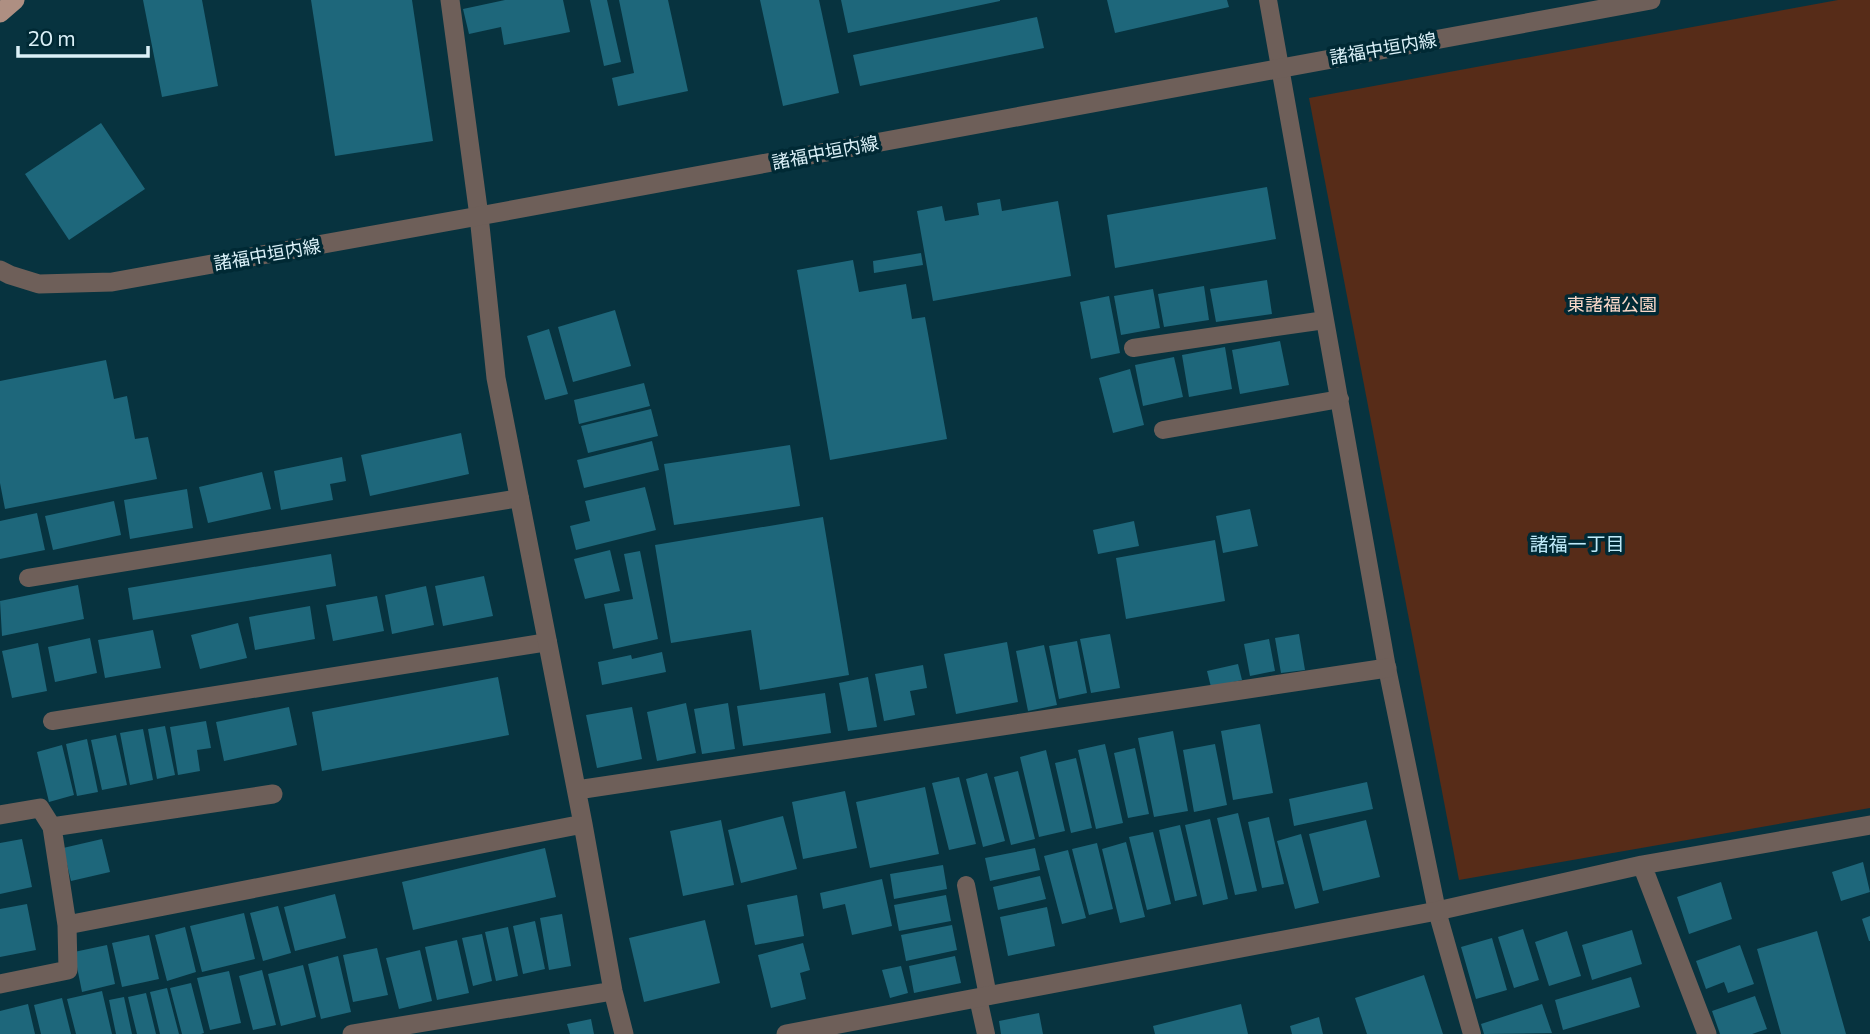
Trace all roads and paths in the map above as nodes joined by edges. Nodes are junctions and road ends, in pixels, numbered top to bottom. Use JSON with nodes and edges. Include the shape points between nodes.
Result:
{"nodes":[{"id":1,"x":15,"y":0,"type":"edge"},
{"id":2,"x":450,"y":0,"type":"edge"},
{"id":3,"x":1268,"y":0,"type":"edge"},
{"id":4,"x":1651,"y":0,"type":"edge"},
{"id":5,"x":0,"y":13,"type":"edge"},
{"id":6,"x":1281,"y":67,"type":"junction"},
{"id":7,"x":479,"y":216,"type":"junction"},
{"id":8,"x":0,"y":270,"type":"edge"},
{"id":9,"x":1325,"y":320,"type":"junction"},
{"id":10,"x":1133,"y":348,"type":"dead end"},
{"id":11,"x":1340,"y":399,"type":"junction"},
{"id":12,"x":1163,"y":430,"type":"dead end"},
{"id":13,"x":520,"y":498,"type":"junction"},
{"id":14,"x":28,"y":578,"type":"dead end"},
{"id":15,"x":548,"y":642,"type":"junction"},
{"id":16,"x":1387,"y":668,"type":"junction"},
{"id":17,"x":52,"y":720,"type":"dead end"},
{"id":18,"x":577,"y":790,"type":"junction"},
{"id":19,"x":273,"y":794,"type":"dead end"},
{"id":20,"x":0,"y":815,"type":"edge"},
{"id":21,"x":583,"y":824,"type":"junction"},
{"id":22,"x":1870,"y":825,"type":"edge"},
{"id":23,"x":52,"y":827,"type":"junction"},
{"id":24,"x":1642,"y":865,"type":"junction"},
{"id":25,"x":966,"y":886,"type":"dead end"},
{"id":26,"x":1437,"y":911,"type":"junction"},
{"id":27,"x":67,"y":925,"type":"junction"},
{"id":28,"x":0,"y":984,"type":"edge"},
{"id":29,"x":613,"y":991,"type":"junction"},
{"id":30,"x":983,"y":997,"type":"junction"},
{"id":31,"x":352,"y":1034,"type":"edge"},
{"id":32,"x":624,"y":1034,"type":"edge"},
{"id":33,"x":786,"y":1034,"type":"edge"},
{"id":34,"x":986,"y":1034,"type":"edge"},
{"id":35,"x":1472,"y":1034,"type":"edge"},
{"id":36,"x":1707,"y":1034,"type":"edge"}],
"edges":[{"from":1,"to":5,"type":"main road"},
{"from":2,"to":7,"type":"street"},
{"from":3,"to":6,"type":"lane"},
{"from":4,"to":6,"type":"street","name":"諸福中垣内線"},
{"from":6,"to":7,"type":"street","name":"諸福中垣内線"},
{"from":6,"to":9,"type":"lane"},
{"from":7,"to":8,"type":"street","name":"諸福中垣内線","via":[[112,282],[39,284]]},
{"from":7,"to":13,"type":"street","via":[[496,378]]},
{"from":9,"to":10,"type":"lane"},
{"from":9,"to":11,"type":"lane"},
{"from":11,"to":12,"type":"lane"},
{"from":11,"to":16,"type":"lane"},
{"from":13,"to":14,"type":"lane"},
{"from":13,"to":15,"type":"street"},
{"from":15,"to":17,"type":"lane"},
{"from":15,"to":18,"type":"street"},
{"from":16,"to":18,"type":"street"},
{"from":16,"to":26,"type":"lane"},
{"from":18,"to":21,"type":"street"},
{"from":19,"to":23,"type":"street"},
{"from":20,"to":23,"type":"street","via":[[40,808]]},
{"from":21,"to":27,"type":"street"},
{"from":21,"to":29,"type":"street"},
{"from":22,"to":24,"type":"street"},
{"from":23,"to":27,"type":"street"},
{"from":24,"to":26,"type":"street"},
{"from":24,"to":36,"type":"street"},
{"from":25,"to":30,"type":"lane"},
{"from":26,"to":30,"type":"street"},
{"from":26,"to":35,"type":"lane"},
{"from":27,"to":28,"type":"street","via":[[68,970]]},
{"from":29,"to":31,"type":"street"},
{"from":29,"to":32,"type":"street"},
{"from":30,"to":33,"type":"street"},
{"from":30,"to":34,"type":"lane"}]}
